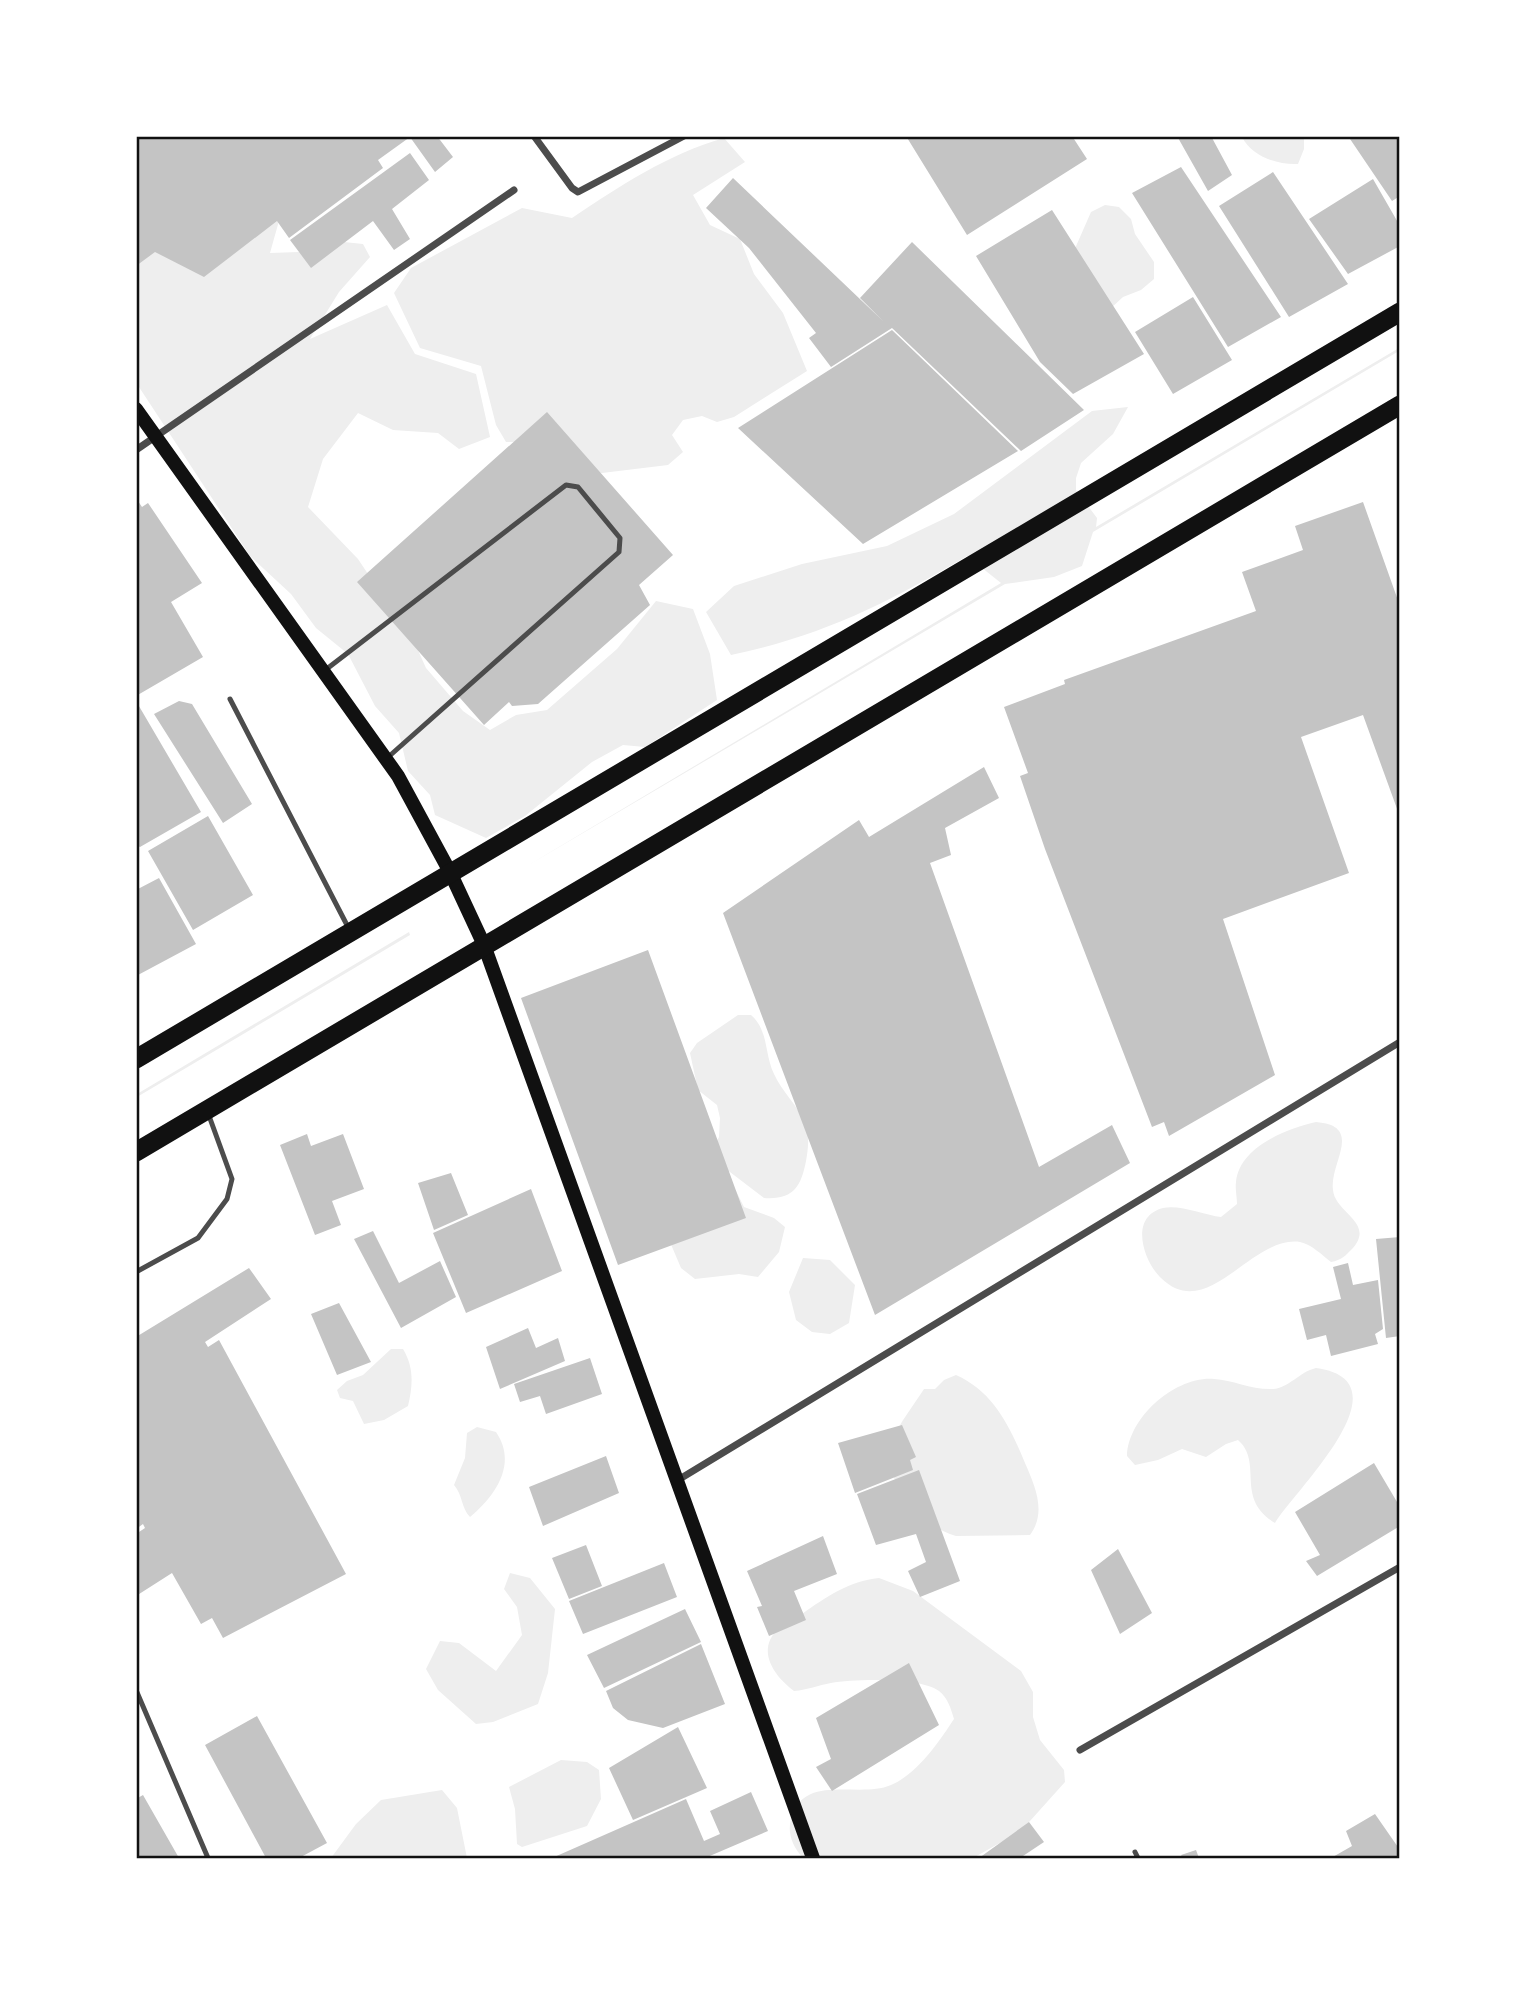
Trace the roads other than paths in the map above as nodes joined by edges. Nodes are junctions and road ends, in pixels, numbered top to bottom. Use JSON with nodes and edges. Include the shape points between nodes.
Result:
{"nodes":[{"id":1,"x":534,"y":136,"type":"edge"},
{"id":2,"x":684,"y":136,"type":"edge"},
{"id":3,"x":514,"y":190,"type":"dead end"},
{"id":4,"x":1399,"y":312,"type":"edge"},
{"id":5,"x":1399,"y":405,"type":"edge"},
{"id":6,"x":136,"y":409,"type":"edge"},
{"id":7,"x":158,"y":437,"type":"junction"},
{"id":8,"x":136,"y":450,"type":"edge"},
{"id":9,"x":324,"y":671,"type":"junction"},
{"id":10,"x":230,"y":699,"type":"dead end"},
{"id":11,"x":386,"y":759,"type":"junction"},
{"id":12,"x":450,"y":872,"type":"junction"},
{"id":13,"x":350,"y":932,"type":"junction"},
{"id":14,"x":484,"y":945,"type":"junction"},
{"id":15,"x":1399,"y":1042,"type":"edge"},
{"id":16,"x":136,"y":1059,"type":"edge"},
{"id":17,"x":207,"y":1110,"type":"junction"},
{"id":18,"x":136,"y":1152,"type":"edge"},
{"id":19,"x":136,"y":1272,"type":"edge"},
{"id":20,"x":678,"y":1480,"type":"junction"},
{"id":21,"x":1399,"y":1567,"type":"edge"},
{"id":22,"x":136,"y":1690,"type":"edge"},
{"id":23,"x":1080,"y":1750,"type":"dead end"},
{"id":24,"x":208,"y":1858,"type":"edge"},
{"id":25,"x":813,"y":1858,"type":"edge"}],
"edges":[{"from":1,"to":2,"type":"street","via":[[578,192]]},
{"from":3,"to":7,"type":"street"},
{"from":4,"to":12,"type":"highway"},
{"from":5,"to":14,"type":"highway"},
{"from":6,"to":7,"type":"main road"},
{"from":7,"to":8,"type":"street"},
{"from":7,"to":9,"type":"main road"},
{"from":9,"to":11,"type":"main road"},
{"from":9,"to":11,"type":"lane","via":[[566,485],[578,487],[620,538],[619,552]]},
{"from":10,"to":13,"type":"lane"},
{"from":11,"to":12,"type":"main road"},
{"from":12,"to":13,"type":"highway"},
{"from":12,"to":14,"type":"main road"},
{"from":13,"to":16,"type":"highway"},
{"from":14,"to":17,"type":"highway"},
{"from":14,"to":20,"type":"main road"},
{"from":15,"to":20,"type":"street"},
{"from":17,"to":18,"type":"highway"},
{"from":17,"to":19,"type":"lane","via":[[232,1179],[227,1199],[198,1238]]},
{"from":20,"to":25,"type":"main road"},
{"from":21,"to":23,"type":"street"},
{"from":22,"to":24,"type":"lane"}]}
